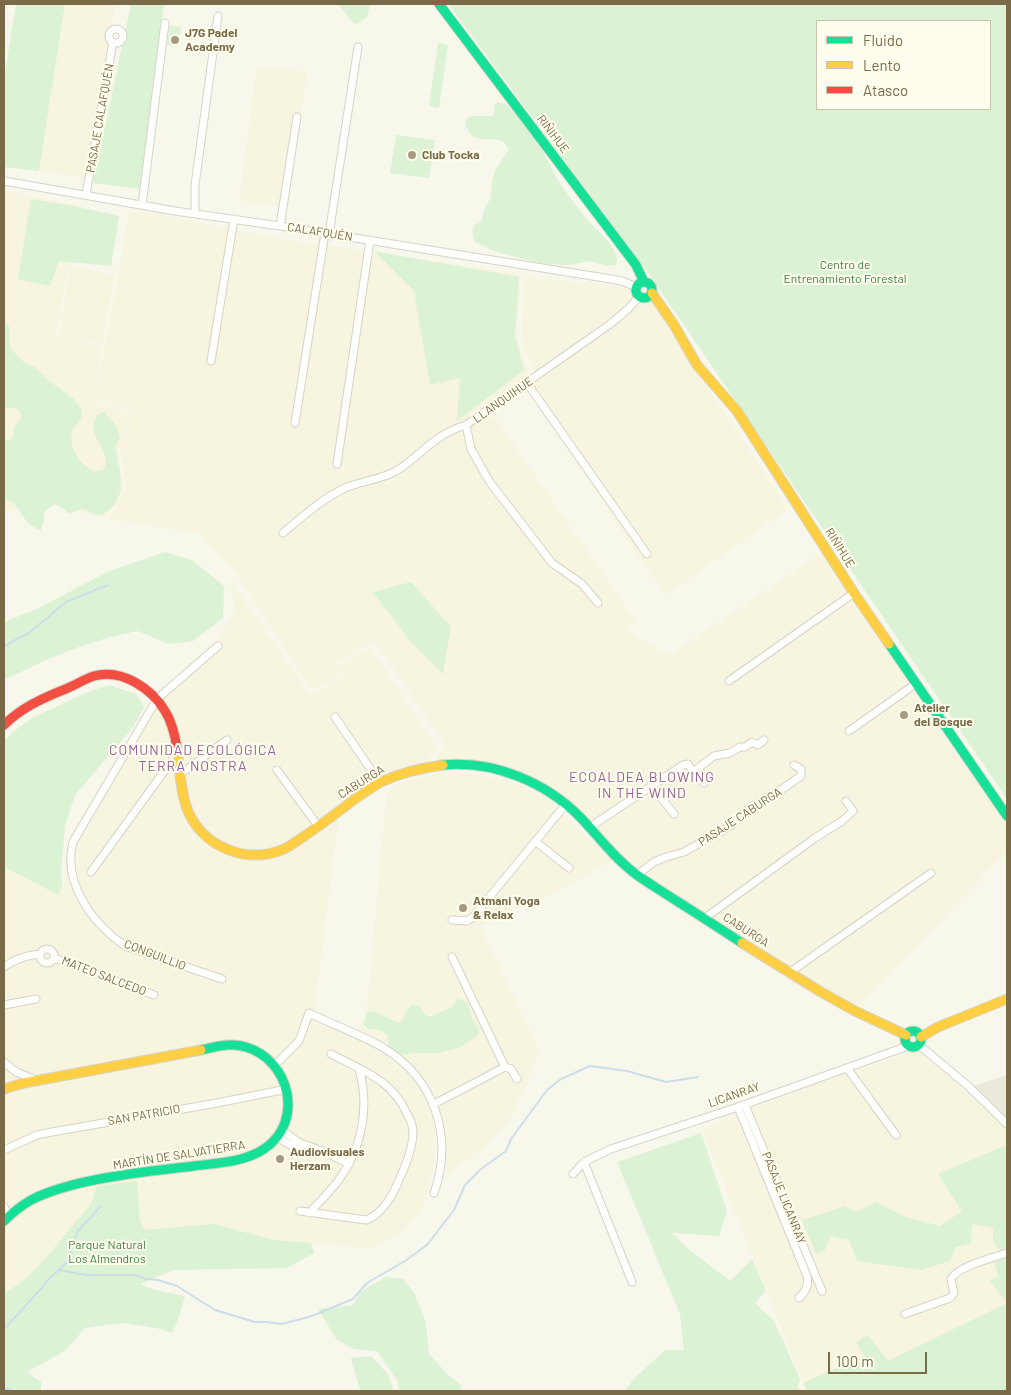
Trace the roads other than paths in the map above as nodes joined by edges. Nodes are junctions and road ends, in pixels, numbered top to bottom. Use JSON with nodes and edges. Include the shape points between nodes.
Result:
{"nodes":[{"id":1,"x":439,"y":4,"type":"edge"},
{"id":2,"x":218,"y":16,"type":"dead end"},
{"id":3,"x":165,"y":23,"type":"dead end"},
{"id":4,"x":114,"y":42,"type":"dead end"},
{"id":5,"x":358,"y":47,"type":"dead end"},
{"id":6,"x":297,"y":117,"type":"dead end"},
{"id":7,"x":4,"y":182,"type":"edge"},
{"id":8,"x":86,"y":194,"type":"junction"},
{"id":9,"x":142,"y":205,"type":"junction"},
{"id":10,"x":195,"y":213,"type":"junction"},
{"id":11,"x":234,"y":219,"type":"junction"},
{"id":12,"x":280,"y":226,"type":"junction"},
{"id":13,"x":327,"y":233,"type":"junction"},
{"id":14,"x":370,"y":240,"type":"junction"},
{"id":15,"x":644,"y":282,"type":"junction"},
{"id":16,"x":637,"y":292,"type":"junction"},
{"id":17,"x":652,"y":293,"type":"junction"},
{"id":18,"x":211,"y":361,"type":"dead end"},
{"id":19,"x":527,"y":383,"type":"junction"},
{"id":20,"x":295,"y":423,"type":"dead end"},
{"id":21,"x":466,"y":426,"type":"junction"},
{"id":22,"x":337,"y":464,"type":"dead end"},
{"id":23,"x":283,"y":534,"type":"dead end"},
{"id":24,"x":647,"y":554,"type":"dead end"},
{"id":25,"x":854,"y":593,"type":"junction"},
{"id":26,"x":598,"y":603,"type":"dead end"},
{"id":27,"x":218,"y":646,"type":"dead end"},
{"id":28,"x":729,"y":681,"type":"dead end"},
{"id":29,"x":917,"y":683,"type":"junction"},
{"id":30,"x":157,"y":699,"type":"junction"},
{"id":31,"x":335,"y":717,"type":"dead end"},
{"id":32,"x":4,"y":726,"type":"edge"},
{"id":33,"x":849,"y":731,"type":"dead end"},
{"id":34,"x":227,"y":740,"type":"dead end"},
{"id":35,"x":764,"y":740,"type":"dead end"},
{"id":36,"x":176,"y":755,"type":"junction"},
{"id":37,"x":794,"y":765,"type":"dead end"},
{"id":38,"x":277,"y":770,"type":"dead end"},
{"id":39,"x":694,"y":772,"type":"junction"},
{"id":40,"x":179,"y":775,"type":"junction"},
{"id":41,"x":380,"y":783,"type":"junction"},
{"id":42,"x":704,"y":783,"type":"dead end"},
{"id":43,"x":651,"y":785,"type":"junction"},
{"id":44,"x":846,"y":801,"type":"dead end"},
{"id":45,"x":566,"y":804,"type":"junction"},
{"id":46,"x":674,"y":814,"type":"dead end"},
{"id":47,"x":1007,"y":816,"type":"edge"},
{"id":48,"x":318,"y":826,"type":"junction"},
{"id":49,"x":590,"y":828,"type":"junction"},
{"id":50,"x":536,"y":842,"type":"junction"},
{"id":51,"x":569,"y":868,"type":"dead end"},
{"id":52,"x":91,"y":872,"type":"dead end"},
{"id":53,"x":931,"y":872,"type":"dead end"},
{"id":54,"x":637,"y":875,"type":"junction"},
{"id":55,"x":705,"y":918,"type":"junction"},
{"id":56,"x":452,"y":920,"type":"dead end"},
{"id":57,"x":452,"y":957,"type":"dead end"},
{"id":58,"x":4,"y":960,"type":"edge"},
{"id":59,"x":13,"y":961,"type":"junction"},
{"id":60,"x":4,"y":967,"type":"edge"},
{"id":61,"x":789,"y":973,"type":"junction"},
{"id":62,"x":222,"y":980,"type":"dead end"},
{"id":63,"x":154,"y":995,"type":"dead end"},
{"id":64,"x":36,"y":999,"type":"dead end"},
{"id":65,"x":1007,"y":999,"type":"edge"},
{"id":66,"x":4,"y":1005,"type":"edge"},
{"id":67,"x":906,"y":1035,"type":"junction"},
{"id":68,"x":920,"y":1041,"type":"junction"},
{"id":69,"x":908,"y":1046,"type":"junction"},
{"id":70,"x":331,"y":1054,"type":"dead end"},
{"id":71,"x":4,"y":1062,"type":"edge"},
{"id":72,"x":275,"y":1065,"type":"junction"},
{"id":73,"x":505,"y":1067,"type":"junction"},
{"id":74,"x":847,"y":1068,"type":"junction"},
{"id":75,"x":359,"y":1069,"type":"junction"},
{"id":76,"x":517,"y":1079,"type":"dead end"},
{"id":77,"x":38,"y":1081,"type":"junction"},
{"id":78,"x":4,"y":1089,"type":"edge"},
{"id":79,"x":287,"y":1089,"type":"junction"},
{"id":80,"x":434,"y":1104,"type":"junction"},
{"id":81,"x":742,"y":1106,"type":"junction"},
{"id":82,"x":1007,"y":1124,"type":"edge"},
{"id":83,"x":279,"y":1133,"type":"junction"},
{"id":84,"x":896,"y":1135,"type":"dead end"},
{"id":85,"x":4,"y":1150,"type":"edge"},
{"id":86,"x":584,"y":1162,"type":"junction"},
{"id":87,"x":347,"y":1163,"type":"junction"},
{"id":88,"x":574,"y":1174,"type":"dead end"},
{"id":89,"x":434,"y":1193,"type":"dead end"},
{"id":90,"x":4,"y":1207,"type":"edge"},
{"id":91,"x":300,"y":1211,"type":"dead end"},
{"id":92,"x":309,"y":1212,"type":"junction"},
{"id":93,"x":6,"y":1218,"type":"edge"},
{"id":94,"x":1007,"y":1253,"type":"edge"},
{"id":95,"x":632,"y":1282,"type":"dead end"},
{"id":96,"x":822,"y":1291,"type":"dead end"},
{"id":97,"x":799,"y":1298,"type":"dead end"},
{"id":98,"x":905,"y":1314,"type":"dead end"}],
"edges":[{"from":1,"to":15,"type":"street","name":"RIÑIHUE","via":[[636,266]]},
{"from":2,"to":10,"type":"street","via":[[194,185]]},
{"from":3,"to":9,"type":"street"},
{"from":4,"to":8,"type":"street","name":"PASAJE CALAFQUÉN"},
{"from":5,"to":13,"type":"street"},
{"from":6,"to":12,"type":"street"},
{"from":7,"to":8,"type":"street","name":"CALAFQUÉN"},
{"from":8,"to":9,"type":"street","name":"CALAFQUÉN"},
{"from":9,"to":10,"type":"street","name":"CALAFQUÉN"},
{"from":10,"to":11,"type":"street","name":"CALAFQUÉN"},
{"from":11,"to":12,"type":"street","name":"CALAFQUÉN"},
{"from":11,"to":18,"type":"street"},
{"from":12,"to":13,"type":"street","name":"CALAFQUÉN"},
{"from":13,"to":14,"type":"street","name":"CALAFQUÉN"},
{"from":13,"to":20,"type":"street"},
{"from":14,"to":16,"type":"street","name":"CALAFQUÉN","via":[[612,279],[622,281]]},
{"from":14,"to":22,"type":"street"},
{"from":15,"to":16,"type":"street","via":[[639,283]]},
{"from":15,"to":17,"type":"street","name":"RIÑIHUE","via":[[651,286]]},
{"from":16,"to":17,"type":"street","via":[[646,298]]},
{"from":16,"to":19,"type":"street","name":"LLANQUIHUE","via":[[628,308],[609,324]]},
{"from":17,"to":25,"type":"street","name":"RIÑIHUE","via":[[697,365],[736,411]]},
{"from":19,"to":21,"type":"street","name":"LLANQUIHUE"},
{"from":19,"to":24,"type":"street"},
{"from":21,"to":23,"type":"street","name":"LLANQUIHUE","via":[[450,430],[391,474],[343,489]]},
{"from":21,"to":26,"type":"street","via":[[471,449],[489,480],[552,563],[582,584]]},
{"from":25,"to":28,"type":"street"},
{"from":25,"to":29,"type":"street","name":"RIÑIHUE"},
{"from":27,"to":30,"type":"street","name":"CONGUILLIO"},
{"from":29,"to":33,"type":"street"},
{"from":29,"to":47,"type":"street","name":"RIÑIHUE"},
{"from":30,"to":32,"type":"street","name":"CABURGA","via":[[145,688],[125,678],[96,675],[20,710]]},
{"from":30,"to":36,"type":"street","name":"CABURGA","via":[[171,724]]},
{"from":30,"to":62,"type":"street","name":"CONGUILLIO","via":[[73,842],[71,873],[88,909],[116,940]]},
{"from":31,"to":41,"type":"street"},
{"from":34,"to":40,"type":"street"},
{"from":35,"to":39,"type":"street","via":[[758,745],[752,742],[730,753],[714,756]]},
{"from":36,"to":40,"type":"street","name":"CABURGA"},
{"from":36,"to":52,"type":"street"},
{"from":37,"to":54,"type":"street","name":"PASAJE CABURGA","via":[[801,769],[801,776],[748,809],[732,825],[684,852],[654,862]]},
{"from":38,"to":48,"type":"street"},
{"from":39,"to":42,"type":"street"},
{"from":39,"to":43,"type":"street","via":[[688,764],[682,765]]},
{"from":40,"to":48,"type":"street","name":"CABURGA","via":[[186,809],[194,823],[204,836],[226,849],[242,854],[268,854],[284,849]]},
{"from":41,"to":45,"type":"street","name":"CABURGA","via":[[424,768],[472,765],[521,777]]},
{"from":41,"to":48,"type":"street","name":"CABURGA"},
{"from":43,"to":46,"type":"street"},
{"from":43,"to":49,"type":"street"},
{"from":44,"to":55,"type":"street","via":[[853,811],[842,821]]},
{"from":45,"to":49,"type":"street","name":"CABURGA"},
{"from":45,"to":50,"type":"street"},
{"from":49,"to":54,"type":"street","name":"CABURGA"},
{"from":50,"to":51,"type":"street"},
{"from":50,"to":56,"type":"street","via":[[473,917],[467,921]]},
{"from":53,"to":61,"type":"street"},
{"from":54,"to":55,"type":"street","name":"CABURGA"},
{"from":55,"to":61,"type":"street","name":"CABURGA"},
{"from":57,"to":73,"type":"street"},
{"from":58,"to":59,"type":"street","name":"MATEO SALCEDO"},
{"from":59,"to":60,"type":"street","name":"MATEO SALCEDO"},
{"from":59,"to":63,"type":"street","name":"MATEO SALCEDO","via":[[40,954],[40,960],[46,964],[54,958]]},
{"from":61,"to":67,"type":"street","name":"CABURGA","via":[[849,1008]]},
{"from":64,"to":66,"type":"street"},
{"from":65,"to":68,"type":"street","via":[[938,1027]]},
{"from":67,"to":68,"type":"street","name":"CABURGA","via":[[913,1031],[918,1033]]},
{"from":67,"to":69,"type":"street"},
{"from":68,"to":69,"type":"street","via":[[915,1047]]},
{"from":68,"to":82,"type":"street"},
{"from":69,"to":74,"type":"street","name":"LICANRAY"},
{"from":70,"to":75,"type":"street"},
{"from":71,"to":77,"type":"street","via":[[16,1072]]},
{"from":72,"to":77,"type":"street","via":[[253,1048],[226,1044]]},
{"from":72,"to":79,"type":"street"},
{"from":72,"to":80,"type":"street","via":[[299,1041],[309,1013],[391,1053],[414,1073]]},
{"from":73,"to":76,"type":"street","via":[[511,1069]]},
{"from":73,"to":80,"type":"street"},
{"from":74,"to":81,"type":"street","name":"LICANRAY"},
{"from":74,"to":84,"type":"street"},
{"from":75,"to":87,"type":"street","via":[[360,1114]]},
{"from":75,"to":92,"type":"street","via":[[374,1076],[403,1105],[413,1131],[409,1155],[390,1198],[373,1217],[366,1220]]},
{"from":77,"to":78,"type":"street"},
{"from":79,"to":83,"type":"street","via":[[288,1110]]},
{"from":79,"to":85,"type":"street","name":"SAN PATRICIO","via":[[37,1135]]},
{"from":80,"to":89,"type":"street","via":[[442,1142]]},
{"from":81,"to":86,"type":"street","name":"LICANRAY","via":[[611,1149]]},
{"from":81,"to":96,"type":"street","name":"PASAJE LICANRAY"},
{"from":81,"to":97,"type":"street","via":[[807,1276],[806,1289]]},
{"from":83,"to":87,"type":"street","via":[[294,1148],[309,1151],[316,1148]]},
{"from":83,"to":93,"type":"street","name":"MARTÍN DE SALVATIERRA","via":[[260,1152],[241,1158],[63,1186],[37,1197]]},
{"from":86,"to":88,"type":"street","name":"LICANRAY"},
{"from":86,"to":95,"type":"street"},
{"from":87,"to":92,"type":"street","via":[[311,1204]]},
{"from":90,"to":93,"type":"street"},
{"from":91,"to":92,"type":"street"},
{"from":94,"to":98,"type":"street","via":[[955,1274],[951,1279],[954,1293],[950,1298]]}]}
